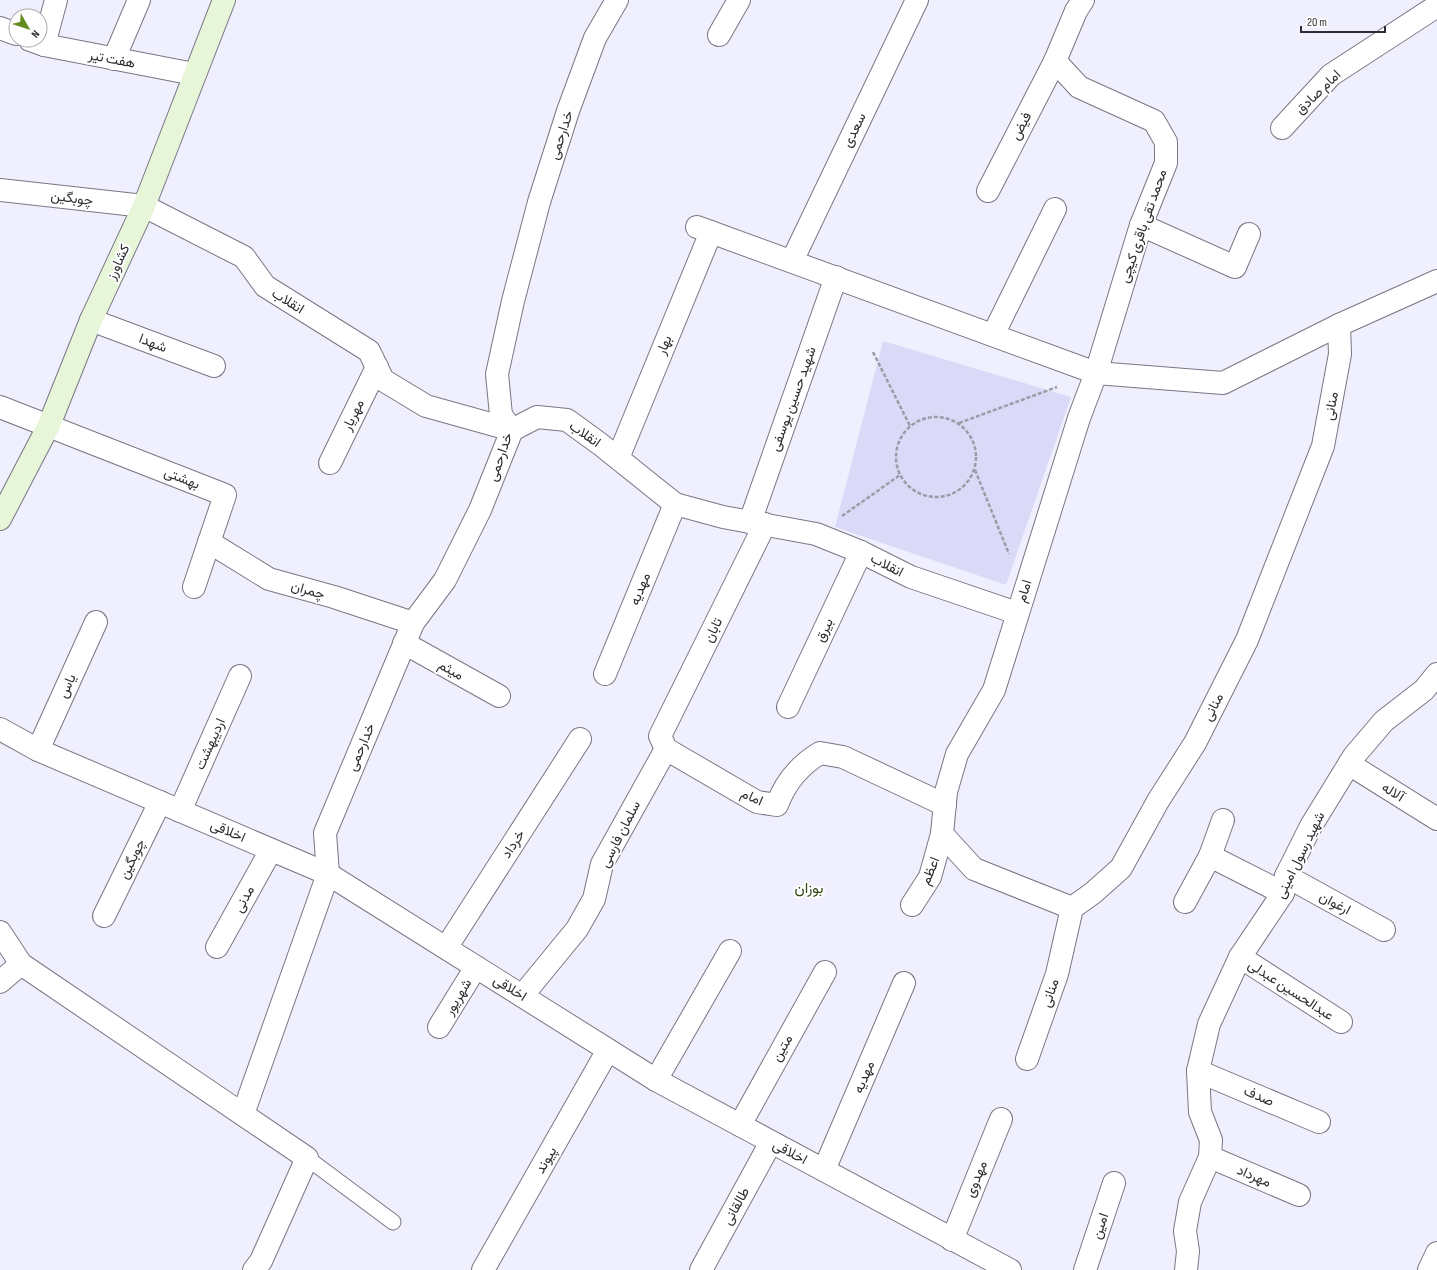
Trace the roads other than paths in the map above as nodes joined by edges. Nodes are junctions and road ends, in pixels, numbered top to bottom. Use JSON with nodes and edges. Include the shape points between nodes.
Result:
{"nodes":[{"id":1,"x":56,"y":0,"type":"edge"},
{"id":2,"x":139,"y":0,"type":"edge"},
{"id":3,"x":224,"y":0,"type":"edge"},
{"id":4,"x":617,"y":0,"type":"edge"},
{"id":5,"x":739,"y":0,"type":"edge"},
{"id":6,"x":917,"y":0,"type":"edge"},
{"id":7,"x":1083,"y":0,"type":"edge"},
{"id":8,"x":1437,"y":6,"type":"edge"},
{"id":9,"x":48,"y":18,"type":"edge"},
{"id":10,"x":719,"y":35,"type":"dead end"},
{"id":11,"x":48,"y":45,"type":"edge"},
{"id":12,"x":114,"y":59,"type":"junction"},
{"id":13,"x":1055,"y":61,"type":"junction"},
{"id":14,"x":194,"y":74,"type":"junction"},
{"id":15,"x":1282,"y":128,"type":"dead end"},
{"id":16,"x":0,"y":190,"type":"edge"},
{"id":17,"x":988,"y":191,"type":"dead end"},
{"id":18,"x":144,"y":206,"type":"junction"},
{"id":19,"x":1055,"y":209,"type":"dead end"},
{"id":20,"x":1141,"y":225,"type":"junction"},
{"id":21,"x":1249,"y":234,"type":"dead end"},
{"id":22,"x":792,"y":261,"type":"junction"},
{"id":23,"x":836,"y":277,"type":"junction"},
{"id":24,"x":1437,"y":282,"type":"edge"},
{"id":25,"x":91,"y":320,"type":"junction"},
{"id":26,"x":1339,"y":325,"type":"junction"},
{"id":27,"x":993,"y":335,"type":"junction"},
{"id":28,"x":214,"y":366,"type":"dead end"},
{"id":29,"x":377,"y":367,"type":"junction"},
{"id":30,"x":1096,"y":372,"type":"junction"},
{"id":31,"x":0,"y":407,"type":"edge"},
{"id":32,"x":49,"y":425,"type":"junction"},
{"id":33,"x":512,"y":430,"type":"junction"},
{"id":34,"x":618,"y":458,"type":"junction"},
{"id":35,"x":330,"y":462,"type":"dead end"},
{"id":36,"x":675,"y":504,"type":"junction"},
{"id":37,"x":0,"y":519,"type":"edge"},
{"id":38,"x":758,"y":523,"type":"junction"},
{"id":39,"x":210,"y":542,"type":"junction"},
{"id":40,"x":861,"y":552,"type":"junction"},
{"id":41,"x":194,"y":587,"type":"dead end"},
{"id":42,"x":1018,"y":613,"type":"junction"},
{"id":43,"x":96,"y":622,"type":"dead end"},
{"id":44,"x":413,"y":623,"type":"junction"},
{"id":45,"x":404,"y":644,"type":"junction"},
{"id":46,"x":605,"y":674,"type":"dead end"},
{"id":47,"x":1437,"y":674,"type":"edge"},
{"id":48,"x":240,"y":676,"type":"dead end"},
{"id":49,"x":499,"y":696,"type":"dead end"},
{"id":50,"x":788,"y":707,"type":"dead end"},
{"id":51,"x":0,"y":729,"type":"edge"},
{"id":52,"x":580,"y":739,"type":"dead end"},
{"id":53,"x":663,"y":743,"type":"junction"},
{"id":54,"x":38,"y":750,"type":"junction"},
{"id":55,"x":1349,"y":764,"type":"junction"},
{"id":56,"x":160,"y":802,"type":"junction"},
{"id":57,"x":945,"y":804,"type":"junction"},
{"id":58,"x":180,"y":811,"type":"junction"},
{"id":59,"x":1437,"y":819,"type":"edge"},
{"id":60,"x":1223,"y":820,"type":"dead end"},
{"id":61,"x":942,"y":834,"type":"junction"},
{"id":62,"x":272,"y":850,"type":"junction"},
{"id":63,"x":1210,"y":856,"type":"junction"},
{"id":64,"x":328,"y":874,"type":"junction"},
{"id":65,"x":1284,"y":885,"type":"junction"},
{"id":66,"x":1185,"y":902,"type":"dead end"},
{"id":67,"x":912,"y":905,"type":"dead end"},
{"id":68,"x":1072,"y":908,"type":"junction"},
{"id":69,"x":104,"y":916,"type":"dead end"},
{"id":70,"x":1384,"y":930,"type":"dead end"},
{"id":71,"x":0,"y":932,"type":"edge"},
{"id":72,"x":217,"y":947,"type":"dead end"},
{"id":73,"x":446,"y":948,"type":"junction"},
{"id":74,"x":730,"y":951,"type":"dead end"},
{"id":75,"x":1240,"y":957,"type":"junction"},
{"id":76,"x":21,"y":964,"type":"junction"},
{"id":77,"x":476,"y":967,"type":"junction"},
{"id":78,"x":825,"y":972,"type":"dead end"},
{"id":79,"x":0,"y":982,"type":"edge"},
{"id":80,"x":904,"y":984,"type":"dead end"},
{"id":81,"x":522,"y":996,"type":"junction"},
{"id":82,"x":1341,"y":1022,"type":"dead end"},
{"id":83,"x":439,"y":1027,"type":"dead end"},
{"id":84,"x":608,"y":1050,"type":"junction"},
{"id":85,"x":1027,"y":1059,"type":"dead end"},
{"id":86,"x":1198,"y":1070,"type":"junction"},
{"id":87,"x":656,"y":1080,"type":"junction"},
{"id":88,"x":243,"y":1114,"type":"junction"},
{"id":89,"x":1001,"y":1119,"type":"dead end"},
{"id":90,"x":1319,"y":1122,"type":"dead end"},
{"id":91,"x":740,"y":1125,"type":"junction"},
{"id":92,"x":771,"y":1142,"type":"junction"},
{"id":93,"x":1210,"y":1157,"type":"junction"},
{"id":94,"x":307,"y":1158,"type":"junction"},
{"id":95,"x":824,"y":1170,"type":"junction"},
{"id":96,"x":1114,"y":1183,"type":"dead end"},
{"id":97,"x":1299,"y":1195,"type":"dead end"},
{"id":98,"x":393,"y":1222,"type":"dead end"},
{"id":99,"x":952,"y":1240,"type":"junction"},
{"id":100,"x":1437,"y":1253,"type":"edge"},
{"id":101,"x":254,"y":1270,"type":"edge"},
{"id":102,"x":483,"y":1270,"type":"edge"},
{"id":103,"x":701,"y":1270,"type":"edge"},
{"id":104,"x":1010,"y":1270,"type":"edge"},
{"id":105,"x":1085,"y":1270,"type":"edge"},
{"id":106,"x":1186,"y":1270,"type":"edge"},
{"id":107,"x":1429,"y":1270,"type":"edge"}],
"edges":[{"from":1,"to":9,"type":"street"},
{"from":2,"to":12,"type":"street"},
{"from":3,"to":14,"type":"street","name":"کشاورز"},
{"from":4,"to":33,"type":"street","name":"خدارحمی","via":[[595,38],[568,111],[539,202],[513,301],[497,374],[501,415]]},
{"from":5,"to":10,"type":"street"},
{"from":6,"to":22,"type":"street","name":"سعدی"},
{"from":7,"to":13,"type":"street","via":[[1076,10]]},
{"from":8,"to":15,"type":"street","name":"امام صادق","via":[[1331,75]]},
{"from":11,"to":12,"type":"street","name":"هفت تیر"},
{"from":12,"to":14,"type":"street","name":"هفت تیر"},
{"from":13,"to":17,"type":"street","name":"فیض"},
{"from":13,"to":20,"type":"street","name":"محمد تقی باقری کیچی","via":[[1079,87],[1154,121],[1166,142],[1166,163]]},
{"from":14,"to":18,"type":"street","name":"کشاورز"},
{"from":16,"to":18,"type":"street","name":"چوبگین"},
{"from":18,"to":25,"type":"street","name":"کشاورز"},
{"from":18,"to":29,"type":"street","name":"انقلاب","via":[[244,257],[265,286],[369,351]]},
{"from":19,"to":27,"type":"street"},
{"from":20,"to":21,"type":"street","via":[[1235,267]]},
{"from":20,"to":30,"type":"street","name":"محمد تقی باقری کیچی"},
{"from":22,"to":23,"type":"street"},
{"from":22,"to":34,"type":"street","name":"بهار","via":[[704,229]]},
{"from":23,"to":27,"type":"street"},
{"from":23,"to":38,"type":"street","name":"شهید حسین یوسفی"},
{"from":24,"to":26,"type":"street"},
{"from":25,"to":28,"type":"street","name":"شهدا"},
{"from":25,"to":32,"type":"street","name":"کشاورز"},
{"from":26,"to":30,"type":"street","via":[[1223,383]]},
{"from":26,"to":68,"type":"street","name":"منانی","via":[[1340,354],[1323,446],[1247,640],[1194,743],[1121,868],[1094,893]]},
{"from":27,"to":30,"type":"street"},
{"from":29,"to":33,"type":"street","name":"انقلاب","via":[[384,380],[426,406]]},
{"from":29,"to":35,"type":"street","name":"مهریار"},
{"from":30,"to":42,"type":"street","name":"امام","via":[[1079,418]]},
{"from":31,"to":32,"type":"street"},
{"from":32,"to":37,"type":"street","name":"کشاورز"},
{"from":32,"to":39,"type":"street","name":"بهشتی","via":[[225,495]]},
{"from":33,"to":34,"type":"street","name":"انقلاب","via":[[537,417],[567,420]]},
{"from":33,"to":44,"type":"street","name":"خدارحمی","via":[[480,510],[445,580]]},
{"from":34,"to":36,"type":"street","name":"انقلاب"},
{"from":36,"to":38,"type":"street","name":"انقلاب","via":[[722,517]]},
{"from":36,"to":46,"type":"street","name":"مهدیه"},
{"from":38,"to":40,"type":"street","name":"انقلاب","via":[[816,534]]},
{"from":38,"to":53,"type":"street","name":"تابان"},
{"from":39,"to":41,"type":"street","name":"بهشتی"},
{"from":39,"to":44,"type":"street","name":"چمران","via":[[270,579]]},
{"from":40,"to":42,"type":"street","name":"انقلاب","via":[[911,577]]},
{"from":40,"to":50,"type":"street","name":"بیرق"},
{"from":42,"to":57,"type":"street","name":"امام","via":[[994,690],[957,754]]},
{"from":43,"to":54,"type":"street","name":"یاس"},
{"from":44,"to":45,"type":"street","name":"خدارحمی"},
{"from":45,"to":49,"type":"street","name":"میثم"},
{"from":45,"to":64,"type":"street","name":"خدارحمی","via":[[324,833]]},
{"from":47,"to":55,"type":"street","name":"شهید رسول امینی","via":[[1424,690],[1384,721]]},
{"from":48,"to":58,"type":"street","name":"اردیبهشت"},
{"from":51,"to":54,"type":"street","name":"اخلاقی"},
{"from":52,"to":73,"type":"street","name":"خرداد"},
{"from":53,"to":57,"type":"street","name":"امام","via":[[757,802],[777,805],[782,790],[805,762],[820,753],[843,757]]},
{"from":53,"to":81,"type":"street","name":"سلمان فارسی","via":[[602,864],[594,899],[577,929]]},
{"from":54,"to":56,"type":"street","name":"اخلاقی"},
{"from":55,"to":59,"type":"street","name":"آلاله"},
{"from":55,"to":65,"type":"street","name":"شهید رسول امینی","via":[[1311,826]]},
{"from":56,"to":58,"type":"street","name":"اخلاقی"},
{"from":56,"to":69,"type":"street","name":"چوبگین"},
{"from":57,"to":61,"type":"street","name":"امام"},
{"from":58,"to":62,"type":"street","name":"اخلاقی"},
{"from":60,"to":63,"type":"street"},
{"from":61,"to":67,"type":"street","name":"اعظم","via":[[930,877]]},
{"from":61,"to":68,"type":"street","via":[[974,869]]},
{"from":62,"to":64,"type":"street","name":"اخلاقی"},
{"from":62,"to":72,"type":"street","name":"مدنی"},
{"from":63,"to":65,"type":"street","name":"ارغوان"},
{"from":63,"to":66,"type":"street"},
{"from":64,"to":73,"type":"street","name":"اخلاقی"},
{"from":64,"to":88,"type":"street"},
{"from":65,"to":70,"type":"street","name":"ارغوان"},
{"from":65,"to":75,"type":"street","name":"شهید رسول امینی"},
{"from":68,"to":85,"type":"street","name":"منانی","via":[[1056,974]]},
{"from":71,"to":76,"type":"street"},
{"from":73,"to":77,"type":"street","name":"اخلاقی"},
{"from":74,"to":87,"type":"street"},
{"from":75,"to":82,"type":"street","name":"عبدالحسین عبدلی"},
{"from":75,"to":86,"type":"street","name":"شهید رسول امینی","via":[[1209,1024]]},
{"from":76,"to":79,"type":"street"},
{"from":76,"to":88,"type":"street"},
{"from":77,"to":81,"type":"street","name":"اخلاقی"},
{"from":77,"to":83,"type":"street","name":"شهریور"},
{"from":78,"to":91,"type":"street","name":"متین"},
{"from":80,"to":95,"type":"street","name":"مهدیه"},
{"from":81,"to":84,"type":"street","name":"اخلاقی"},
{"from":84,"to":87,"type":"street","name":"اخلاقی"},
{"from":84,"to":102,"type":"street","name":"پیوند"},
{"from":86,"to":90,"type":"street","name":"صدف"},
{"from":86,"to":93,"type":"street","name":"شهید رسول امینی","via":[[1200,1112],[1211,1140]]},
{"from":87,"to":91,"type":"street","name":"اخلاقی"},
{"from":88,"to":94,"type":"street"},
{"from":89,"to":99,"type":"street","name":"مهدوی"},
{"from":91,"to":92,"type":"street","name":"اخلاقی"},
{"from":92,"to":95,"type":"street","name":"اخلاقی"},
{"from":92,"to":103,"type":"street","name":"طالقانی"},
{"from":93,"to":97,"type":"street","name":"مهرداد"},
{"from":93,"to":106,"type":"street","name":"شهید رسول امینی","via":[[1190,1202],[1184,1231],[1188,1251]]},
{"from":94,"to":98,"type":"lane"},
{"from":94,"to":101,"type":"street","via":[[261,1262]]},
{"from":95,"to":99,"type":"street","name":"اخلاقی"},
{"from":96,"to":105,"type":"street","name":"امین"},
{"from":99,"to":104,"type":"street","name":"اخلاقی"},
{"from":100,"to":107,"type":"street"}]}
